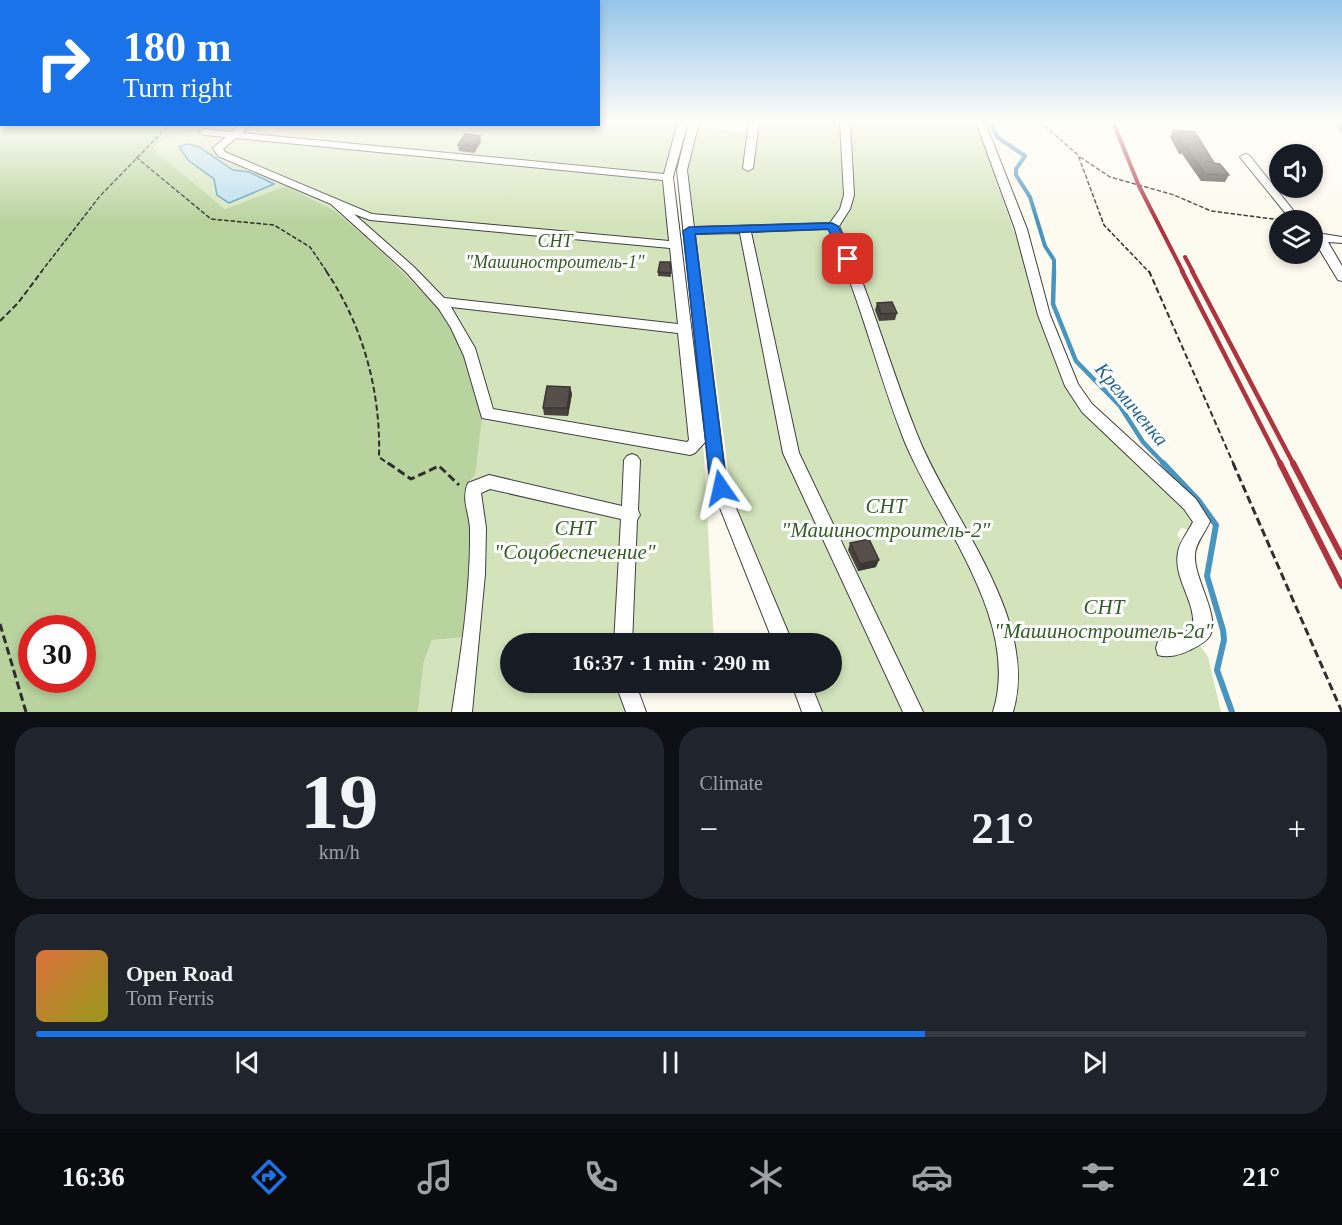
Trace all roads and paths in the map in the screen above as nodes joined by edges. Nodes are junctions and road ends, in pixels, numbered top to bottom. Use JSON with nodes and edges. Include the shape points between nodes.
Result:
{"nodes":[{"id":1,"x":224,"y":155,"type":"edge"},
{"id":2,"x":437,"y":155,"type":"edge"},
{"id":3,"x":675,"y":155,"type":"edge"},
{"id":4,"x":683,"y":155,"type":"edge"},
{"id":5,"x":750,"y":155,"type":"edge"},
{"id":6,"x":847,"y":155,"type":"edge"},
{"id":7,"x":993,"y":155,"type":"edge"},
{"id":8,"x":1078,"y":155,"type":"joint"},
{"id":9,"x":136,"y":157,"type":"joint"},
{"id":10,"x":1245,"y":157,"type":"dead end"},
{"id":11,"x":748,"y":168,"type":"dead end"},
{"id":12,"x":668,"y":177,"type":"junction"},
{"id":13,"x":336,"y":204,"type":"junction"},
{"id":14,"x":1288,"y":210,"type":"edge"},
{"id":15,"x":1269,"y":218,"type":"edge"},
{"id":16,"x":832,"y":226,"type":"junction"},
{"id":17,"x":745,"y":229,"type":"junction"},
{"id":18,"x":689,"y":231,"type":"junction"},
{"id":19,"x":1323,"y":236,"type":"edge"},
{"id":20,"x":1342,"y":240,"type":"edge"},
{"id":21,"x":677,"y":245,"type":"junction"},
{"id":22,"x":1323,"y":246,"type":"edge"},
{"id":23,"x":1342,"y":277,"type":"edge"},
{"id":24,"x":439,"y":302,"type":"junction"},
{"id":25,"x":0,"y":321,"type":"edge"},
{"id":26,"x":685,"y":328,"type":"junction"},
{"id":27,"x":632,"y":460,"type":"dead end"},
{"id":28,"x":459,"y":485,"type":"dead end"},
{"id":29,"x":632,"y":515,"type":"junction"},
{"id":30,"x":0,"y":624,"type":"edge"},
{"id":31,"x":624,"y":633,"type":"edge"},
{"id":32,"x":779,"y":633,"type":"edge"},
{"id":33,"x":1165,"y":648,"type":"dead end"},
{"id":34,"x":629,"y":693,"type":"edge"},
{"id":35,"x":804,"y":693,"type":"edge"},
{"id":36,"x":26,"y":712,"type":"edge"},
{"id":37,"x":462,"y":712,"type":"edge"},
{"id":38,"x":636,"y":712,"type":"edge"},
{"id":39,"x":812,"y":712,"type":"edge"},
{"id":40,"x":913,"y":712,"type":"edge"},
{"id":41,"x":1004,"y":712,"type":"edge"},
{"id":42,"x":1342,"y":712,"type":"edge"}],
"edges":[{"from":1,"to":13,"type":"street"},
{"from":2,"to":12,"type":"street"},
{"from":3,"to":12,"type":"street"},
{"from":4,"to":18,"type":"street"},
{"from":5,"to":11,"type":"street"},
{"from":6,"to":16,"type":"street","via":[[849,195],[845,209]]},
{"from":7,"to":33,"type":"street","via":[[1021,229],[1044,315],[1072,386],[1087,408],[1190,504],[1202,521],[1186,554],[1189,579],[1204,623],[1202,632],[1183,644]]},
{"from":8,"to":15,"type":"path","via":[[1110,177],[1174,195],[1211,211]]},
{"from":8,"to":42,"type":"path","via":[[1104,225],[1147,267]]},
{"from":9,"to":25,"type":"path","via":[[83,215],[17,307]]},
{"from":9,"to":28,"type":"path","via":[[211,219],[274,225],[310,247],[339,290],[367,357],[380,421],[379,457],[411,479],[439,466]]},
{"from":10,"to":14,"type":"street"},
{"from":12,"to":21,"type":"street"},
{"from":13,"to":21,"type":"street","via":[[381,219]]},
{"from":13,"to":24,"type":"street"},
{"from":16,"to":17,"type":"street"},
{"from":16,"to":41,"type":"street","via":[[848,259],[913,442],[976,568],[1001,628],[1011,685]]},
{"from":17,"to":18,"type":"street"},
{"from":17,"to":40,"type":"street","via":[[791,453]]},
{"from":18,"to":32,"type":"street","via":[[717,472]]},
{"from":19,"to":20,"type":"street"},
{"from":21,"to":26,"type":"street"},
{"from":22,"to":23,"type":"street"},
{"from":24,"to":26,"type":"street"},
{"from":24,"to":26,"type":"street","via":[[468,348],[487,414],[690,449],[697,442]]},
{"from":27,"to":29,"type":"street"},
{"from":29,"to":31,"type":"street"},
{"from":29,"to":37,"type":"street","via":[[489,482],[474,488],[478,525],[473,637]]},
{"from":30,"to":36,"type":"path"},
{"from":34,"to":38,"type":"street"},
{"from":35,"to":39,"type":"street"}]}
